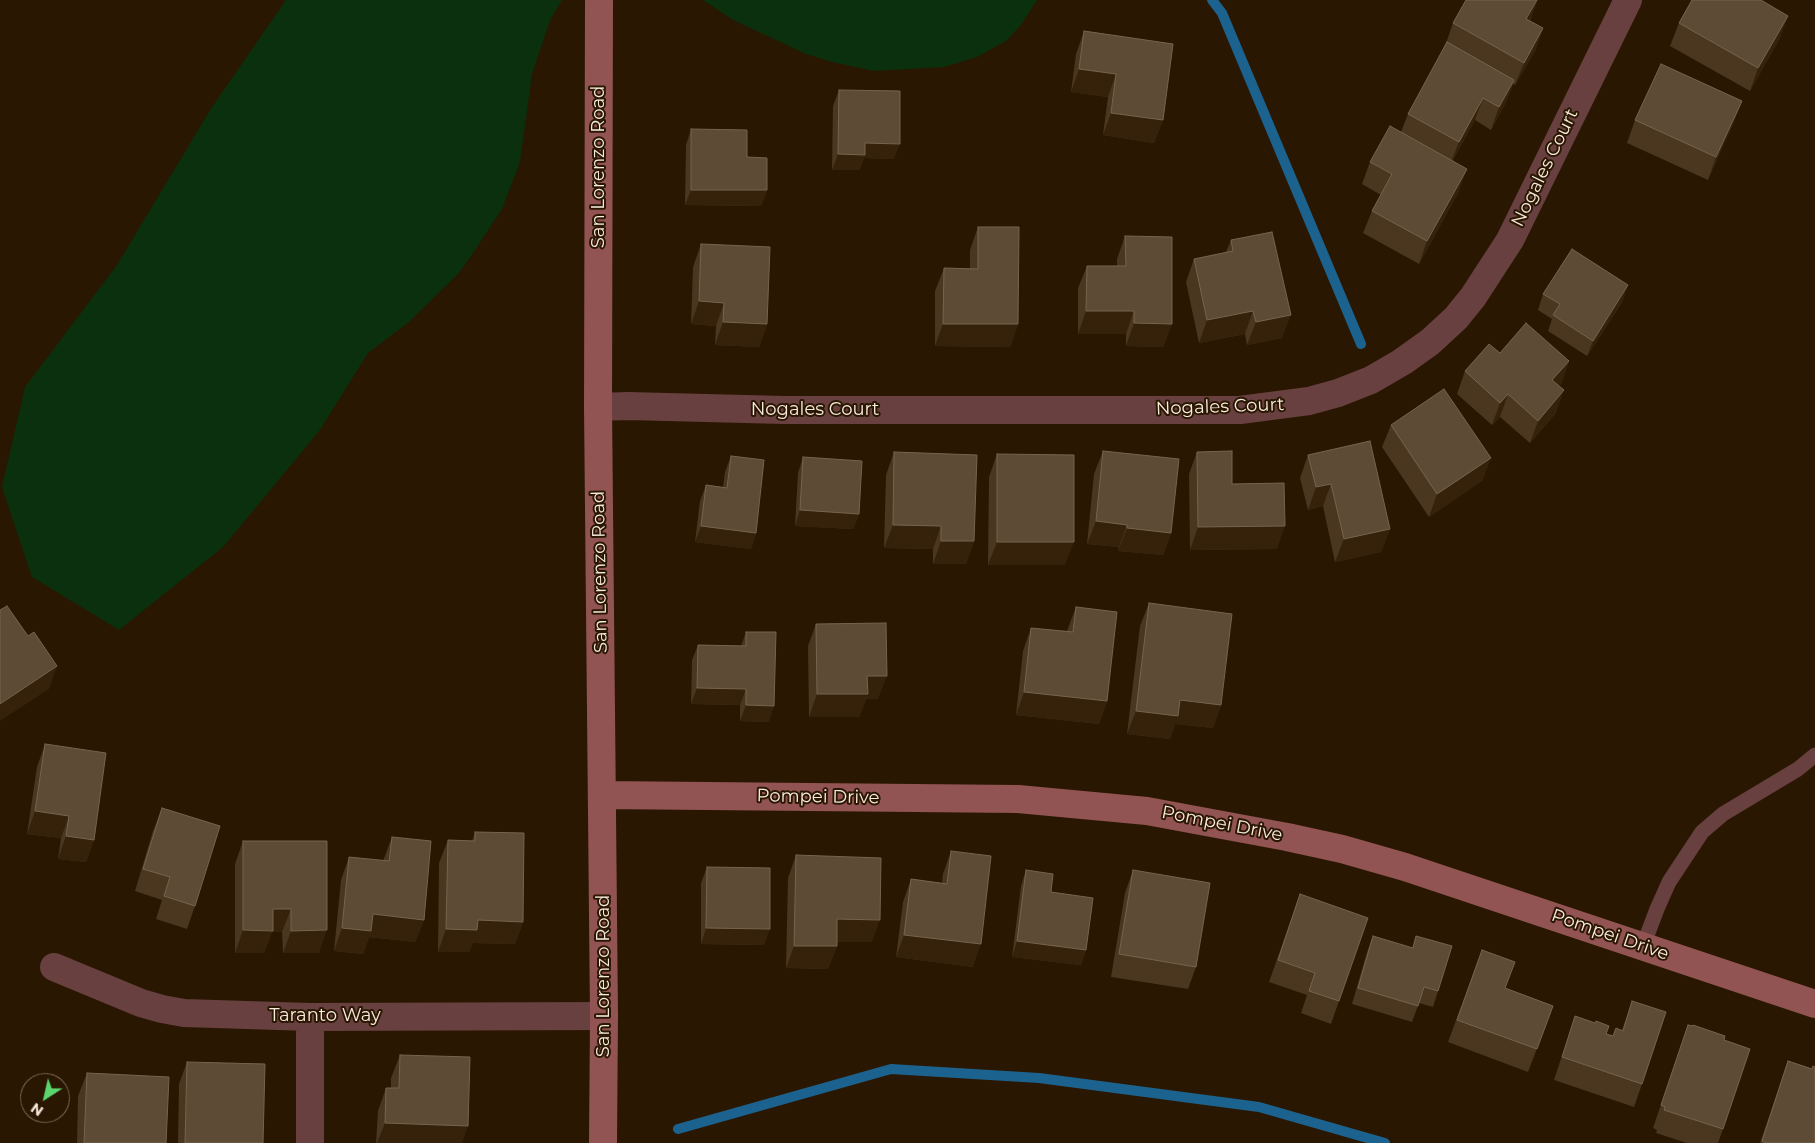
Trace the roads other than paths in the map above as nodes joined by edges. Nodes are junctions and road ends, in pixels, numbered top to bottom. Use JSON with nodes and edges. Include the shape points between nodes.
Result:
{"nodes":[{"id":1,"x":599,"y":0,"type":"edge"},
{"id":2,"x":1628,"y":0,"type":"edge"},
{"id":3,"x":598,"y":407,"type":"junction"},
{"id":4,"x":1815,"y":755,"type":"edge"},
{"id":5,"x":602,"y":795,"type":"junction"},
{"id":6,"x":1643,"y":946,"type":"junction"},
{"id":7,"x":54,"y":967,"type":"dead end"},
{"id":8,"x":1815,"y":1004,"type":"edge"},
{"id":9,"x":604,"y":1016,"type":"junction"},
{"id":10,"x":310,"y":1017,"type":"junction"},
{"id":11,"x":310,"y":1143,"type":"edge"},
{"id":12,"x":603,"y":1143,"type":"edge"}],
"edges":[{"from":1,"to":3,"type":"street","name":"San Lorenzo Road"},
{"from":2,"to":3,"type":"street","name":"Nogales Court","via":[[1510,240],[1473,296],[1456,318],[1430,342],[1371,380],[1338,394],[1310,402],[1240,410]]},
{"from":3,"to":5,"type":"street","name":"San Lorenzo Road"},
{"from":4,"to":6,"type":"lane","via":[[1723,814],[1702,832],[1669,882]]},
{"from":5,"to":6,"type":"street","name":"Pompei Drive","via":[[1018,799],[1148,810],[1342,849]]},
{"from":5,"to":9,"type":"street","name":"San Lorenzo Road"},
{"from":6,"to":8,"type":"street","name":"Pompei Drive"},
{"from":7,"to":10,"type":"street","name":"Taranto Way","via":[[162,1009],[205,1014]]},
{"from":9,"to":10,"type":"street","name":"Taranto Way"},
{"from":9,"to":12,"type":"street","name":"San Lorenzo Road"},
{"from":10,"to":11,"type":"street"}]}
